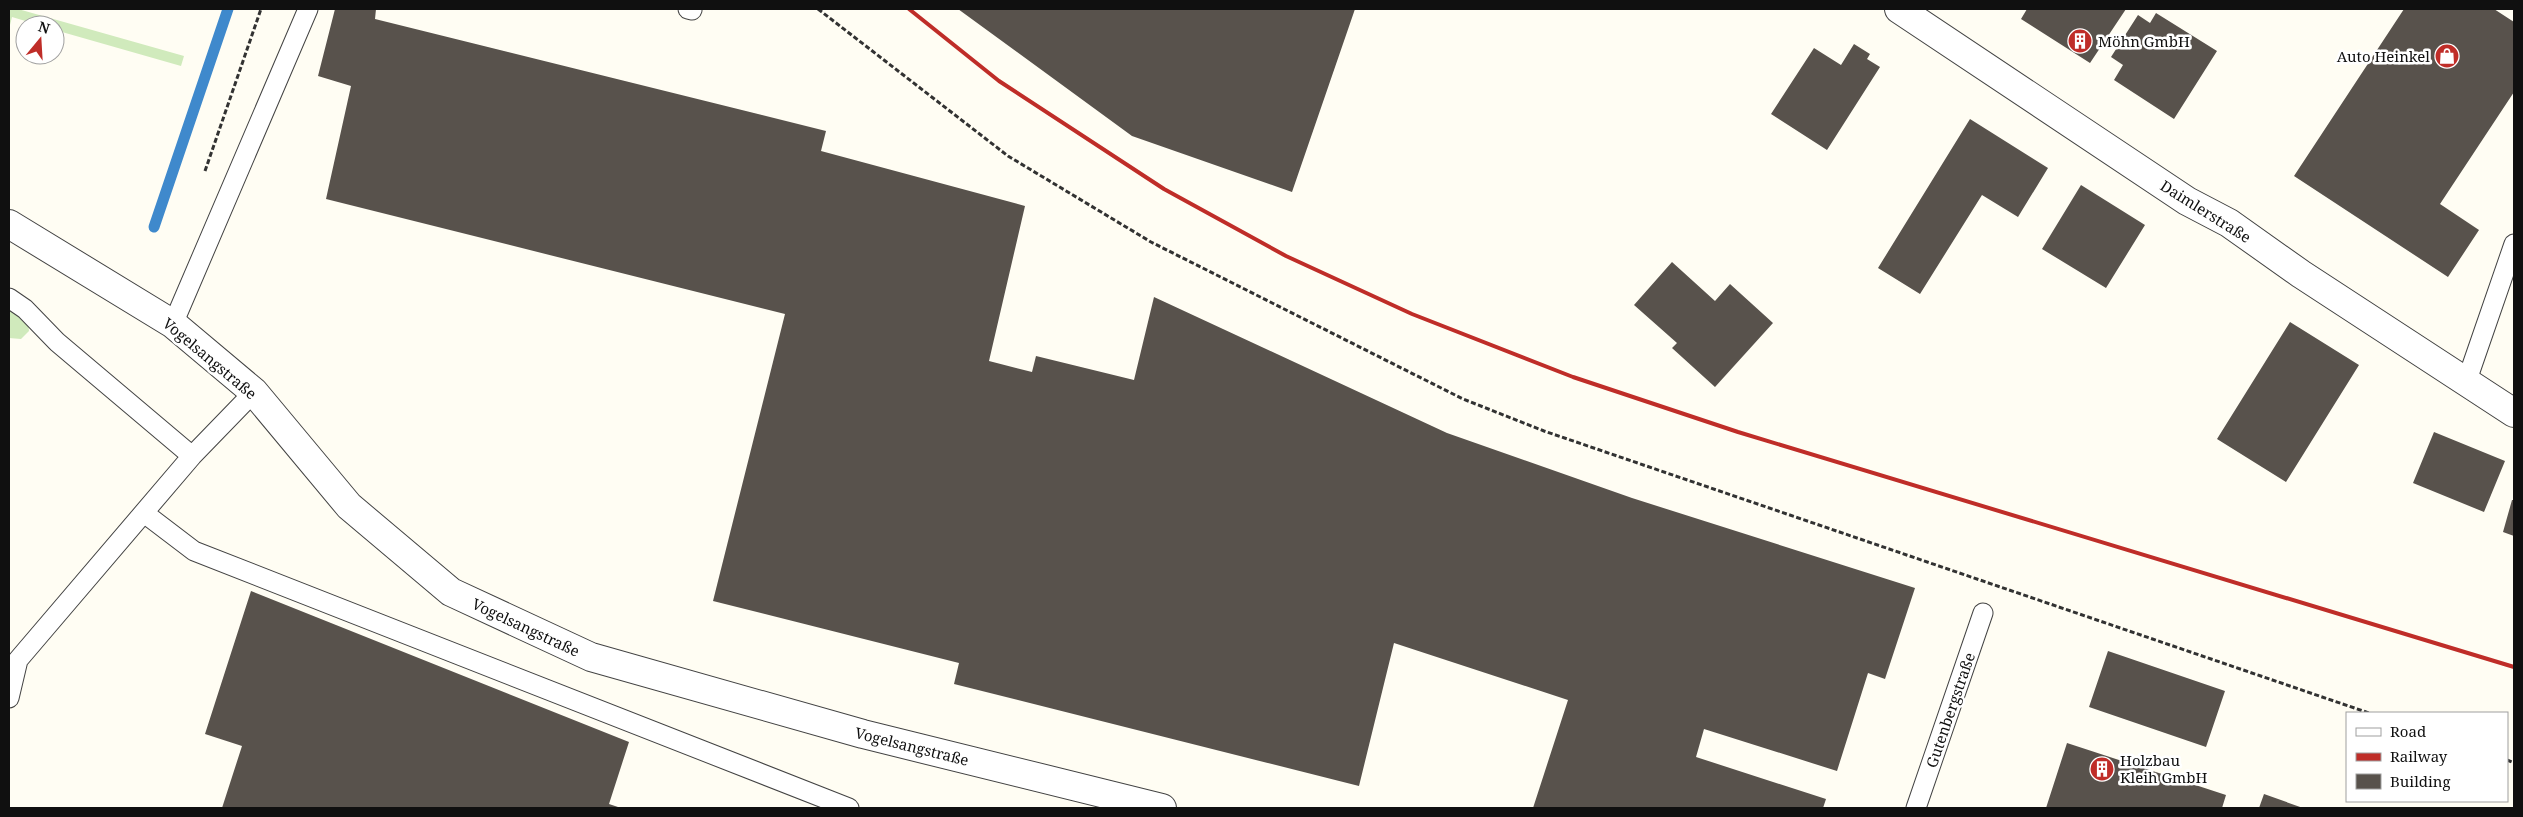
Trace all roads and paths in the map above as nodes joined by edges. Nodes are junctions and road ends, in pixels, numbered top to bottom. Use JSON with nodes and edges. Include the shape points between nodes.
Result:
{"nodes":[{"id":1,"x":262,"y":9,"type":"edge"},
{"id":2,"x":308,"y":9,"type":"edge"},
{"id":3,"x":818,"y":9,"type":"edge"},
{"id":4,"x":1899,"y":9,"type":"edge"},
{"id":5,"x":204,"y":174,"type":"dead end"},
{"id":6,"x":9,"y":224,"type":"edge"},
{"id":7,"x":2514,"y":244,"type":"edge"},
{"id":8,"x":9,"y":298,"type":"edge"},
{"id":9,"x":173,"y":324,"type":"junction"},
{"id":10,"x":2466,"y":383,"type":"junction"},
{"id":11,"x":254,"y":392,"type":"junction"},
{"id":12,"x":2514,"y":413,"type":"edge"},
{"id":13,"x":192,"y":456,"type":"junction"},
{"id":14,"x":144,"y":513,"type":"junction"},
{"id":15,"x":1983,"y":612,"type":"dead end"},
{"id":16,"x":9,"y":698,"type":"edge"},
{"id":17,"x":2366,"y":712,"type":"edge"},
{"id":18,"x":850,"y":808,"type":"edge"},
{"id":19,"x":1162,"y":808,"type":"edge"},
{"id":20,"x":1916,"y":808,"type":"edge"}],
"edges":[{"from":1,"to":5,"type":"path"},
{"from":2,"to":9,"type":"lane"},
{"from":3,"to":17,"type":"path","via":[[1016,161],[1151,242],[1463,399],[1553,434]]},
{"from":4,"to":10,"type":"street","name":"Daimlerstraße","via":[[2187,201],[2229,223]]},
{"from":6,"to":9,"type":"street","name":"Vogelsangstraße"},
{"from":7,"to":10,"type":"lane"},
{"from":8,"to":13,"type":"lane"},
{"from":9,"to":11,"type":"street","name":"Vogelsangstraße"},
{"from":10,"to":12,"type":"street","name":"Daimlerstraße"},
{"from":11,"to":13,"type":"lane"},
{"from":11,"to":19,"type":"street","name":"Vogelsangstraße","via":[[349,506],[451,592],[591,658],[835,727]]},
{"from":13,"to":14,"type":"lane"},
{"from":14,"to":16,"type":"lane","via":[[18,660]]},
{"from":14,"to":18,"type":"lane","via":[[194,550]]},
{"from":15,"to":20,"type":"lane","name":"Gutenbergstraße"}]}
